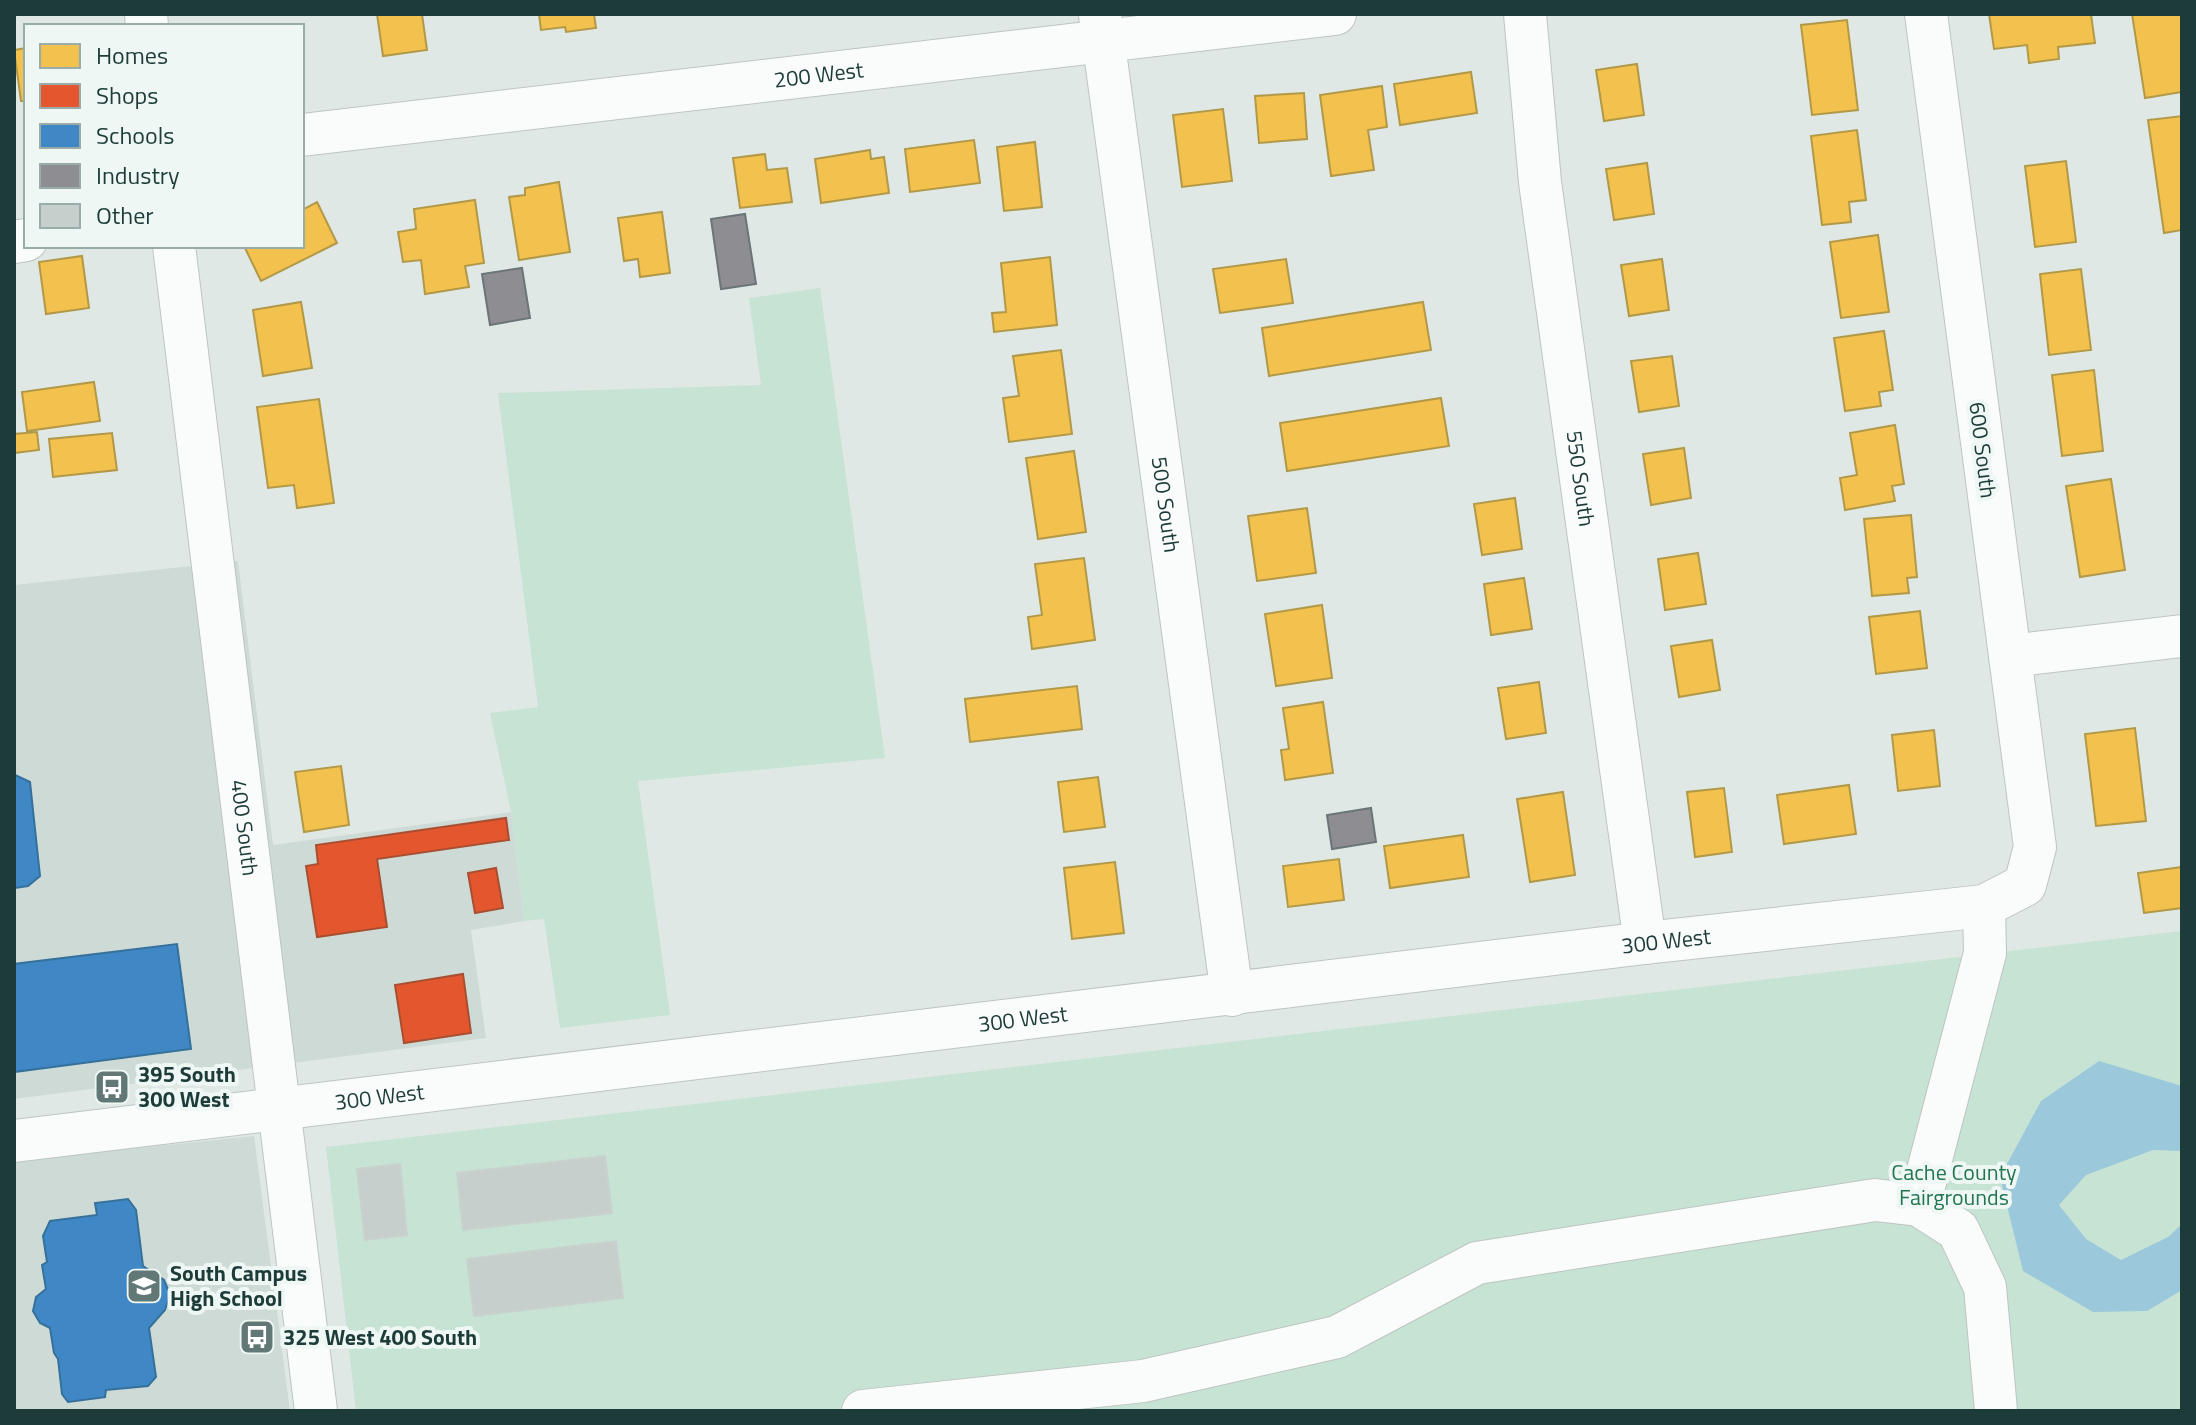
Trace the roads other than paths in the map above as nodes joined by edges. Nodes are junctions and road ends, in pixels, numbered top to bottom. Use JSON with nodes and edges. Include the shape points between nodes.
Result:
{"nodes":[{"id":1,"x":1335,"y":14,"type":"edge"},
{"id":2,"x":1525,"y":14,"type":"edge"},
{"id":3,"x":1926,"y":14,"type":"edge"},
{"id":4,"x":1102,"y":28,"type":"edge"},
{"id":5,"x":304,"y":135,"type":"edge"},
{"id":6,"x":174,"y":248,"type":"edge"},
{"id":7,"x":2182,"y":636,"type":"edge"},
{"id":8,"x":2010,"y":656,"type":"junction"},
{"id":9,"x":2025,"y":885,"type":"joint"},
{"id":10,"x":1984,"y":906,"type":"junction"},
{"id":11,"x":1645,"y":943,"type":"junction"},
{"id":12,"x":1232,"y":995,"type":"junction"},
{"id":13,"x":280,"y":1110,"type":"junction"},
{"id":14,"x":14,"y":1141,"type":"edge"},
{"id":15,"x":1919,"y":1205,"type":"junction"},
{"id":16,"x":316,"y":1411,"type":"edge"},
{"id":17,"x":863,"y":1411,"type":"edge"},
{"id":18,"x":1996,"y":1411,"type":"edge"}],
"edges":[{"from":1,"to":4,"type":"street","name":"200 West"},
{"from":2,"to":11,"type":"street","name":"550 South","via":[[1540,182]]},
{"from":3,"to":8,"type":"street","name":"600 South"},
{"from":4,"to":5,"type":"street","name":"200 West"},
{"from":4,"to":12,"type":"street","name":"500 South"},
{"from":6,"to":13,"type":"street","name":"400 South"},
{"from":7,"to":8,"type":"street"},
{"from":8,"to":9,"type":"street","name":"600 South","via":[[2035,847]]},
{"from":9,"to":10,"type":"street","name":"300 West"},
{"from":10,"to":11,"type":"street","name":"300 West"},
{"from":10,"to":15,"type":"street","via":[[1985,953]]},
{"from":11,"to":12,"type":"street","name":"300 West"},
{"from":12,"to":13,"type":"street","name":"300 West"},
{"from":13,"to":14,"type":"street","name":"300 West"},
{"from":13,"to":16,"type":"street","name":"400 South"},
{"from":15,"to":17,"type":"street","via":[[1875,1200],[1477,1263],[1337,1337],[1143,1381]]},
{"from":15,"to":18,"type":"street","via":[[1958,1230],[1985,1287]]}]}
